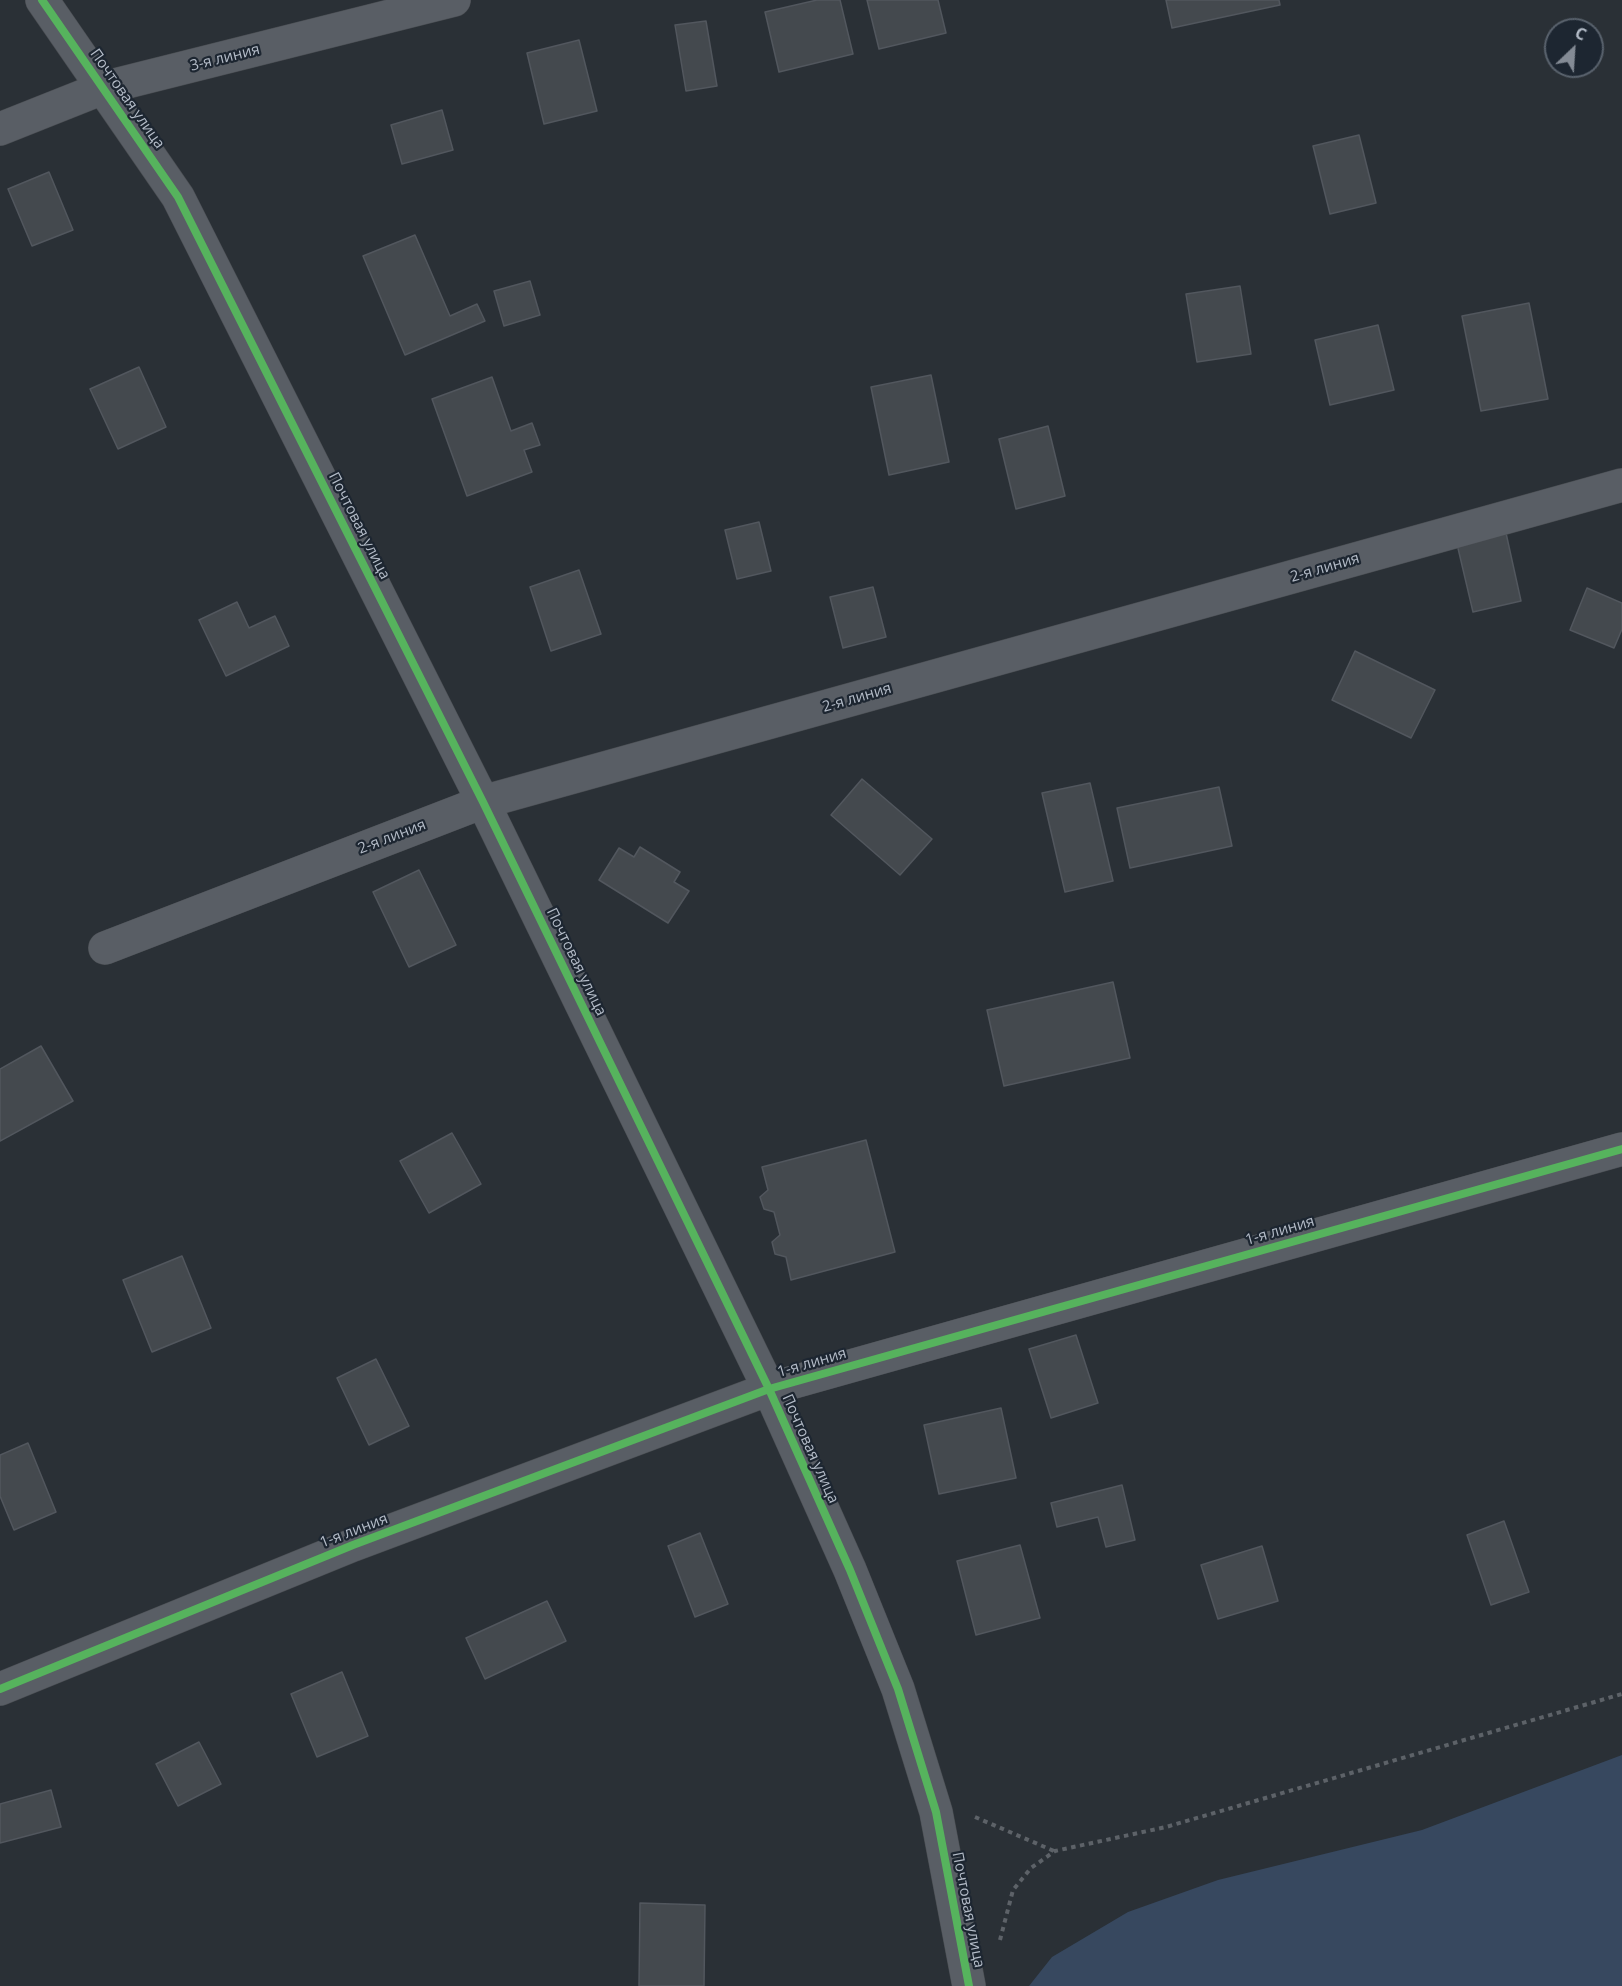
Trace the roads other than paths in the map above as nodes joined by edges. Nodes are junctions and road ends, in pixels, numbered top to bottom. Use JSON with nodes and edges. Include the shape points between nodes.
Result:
{"nodes":[{"id":1,"x":42,"y":0,"type":"edge"},
{"id":2,"x":454,"y":0,"type":"edge"},
{"id":3,"x":103,"y":88,"type":"junction"},
{"id":4,"x":0,"y":129,"type":"edge"},
{"id":5,"x":1622,"y":485,"type":"edge"},
{"id":6,"x":483,"y":802,"type":"junction"},
{"id":7,"x":105,"y":948,"type":"dead end"},
{"id":8,"x":1622,"y":1149,"type":"edge"},
{"id":9,"x":769,"y":1389,"type":"junction"},
{"id":10,"x":0,"y":1689,"type":"edge"},
{"id":11,"x":969,"y":1986,"type":"edge"}],
"edges":[{"from":1,"to":3,"type":"street","name":"Почтовая улица"},
{"from":2,"to":3,"type":"street","name":"3-я линия"},
{"from":3,"to":4,"type":"street","name":"3-я линия"},
{"from":3,"to":6,"type":"street","name":"Почтовая улица","via":[[178,197]]},
{"from":5,"to":6,"type":"street","name":"2-я линия"},
{"from":6,"to":7,"type":"street","name":"2-я линия"},
{"from":6,"to":9,"type":"street","name":"Почтовая улица"},
{"from":8,"to":9,"type":"street","name":"1-я линия"},
{"from":9,"to":10,"type":"street","name":"1-я линия","via":[[353,1545]]},
{"from":9,"to":11,"type":"street","name":"Почтовая улица","via":[[898,1689],[936,1812]]}]}
